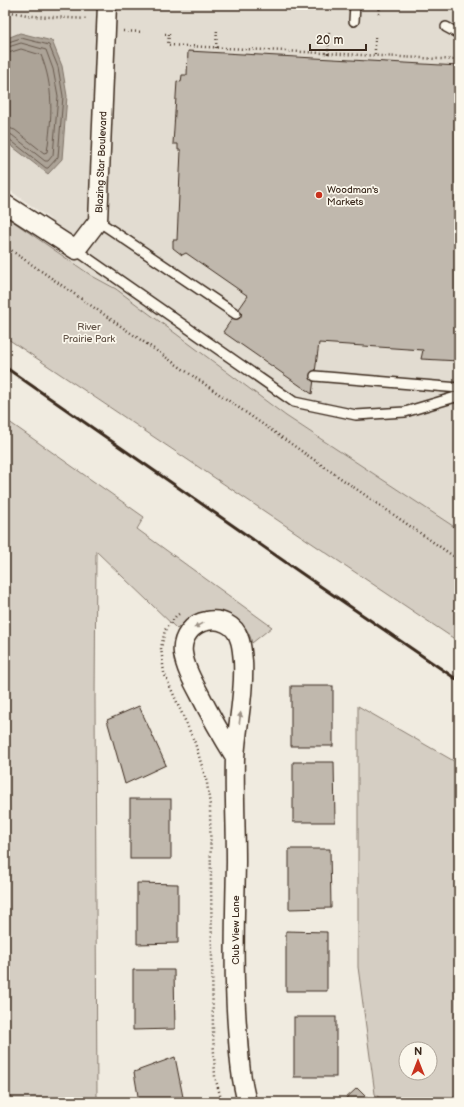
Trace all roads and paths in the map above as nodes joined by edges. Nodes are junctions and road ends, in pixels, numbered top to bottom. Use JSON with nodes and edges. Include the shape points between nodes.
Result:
{"nodes":[{"id":1,"x":107,"y":5,"type":"edge"},
{"id":2,"x":356,"y":5,"type":"edge"},
{"id":3,"x":380,"y":5,"type":"edge"},
{"id":4,"x":5,"y":11,"type":"edge"},
{"id":5,"x":379,"y":14,"type":"dead end"},
{"id":6,"x":88,"y":19,"type":"dead end"},
{"id":7,"x":354,"y":21,"type":"dead end"},
{"id":8,"x":446,"y":27,"type":"dead end"},
{"id":9,"x":217,"y":28,"type":"dead end"},
{"id":10,"x":120,"y":31,"type":"dead end"},
{"id":11,"x":143,"y":32,"type":"dead end"},
{"id":12,"x":330,"y":32,"type":"dead end"},
{"id":13,"x":165,"y":34,"type":"dead end"},
{"id":14,"x":459,"y":34,"type":"edge"},
{"id":15,"x":375,"y":36,"type":"dead end"},
{"id":16,"x":216,"y":48,"type":"junction"},
{"id":17,"x":328,"y":54,"type":"junction"},
{"id":18,"x":375,"y":56,"type":"junction"},
{"id":19,"x":459,"y":60,"type":"edge"},
{"id":20,"x":5,"y":204,"type":"edge"},
{"id":21,"x":98,"y":221,"type":"junction"},
{"id":22,"x":5,"y":246,"type":"edge"},
{"id":23,"x":76,"y":250,"type":"junction"},
{"id":24,"x":236,"y":314,"type":"dead end"},
{"id":25,"x":315,"y":376,"type":"dead end"},
{"id":26,"x":459,"y":388,"type":"edge"},
{"id":27,"x":459,"y":396,"type":"edge"},
{"id":28,"x":459,"y":560,"type":"edge"},
{"id":29,"x":181,"y":613,"type":"dead end"},
{"id":30,"x":235,"y":757,"type":"junction"},
{"id":31,"x":222,"y":1102,"type":"edge"},
{"id":32,"x":247,"y":1102,"type":"edge"}],
"edges":[{"from":1,"to":21,"type":"street","name":"Blazing Star Boulevard"},
{"from":2,"to":7,"type":"lane"},
{"from":3,"to":5,"type":"path"},
{"from":4,"to":6,"type":"path","via":[[33,16]]},
{"from":8,"to":14,"type":"lane"},
{"from":9,"to":16,"type":"path"},
{"from":10,"to":11,"type":"path"},
{"from":12,"to":17,"type":"path"},
{"from":13,"to":16,"type":"path","via":[[169,34],[168,45]]},
{"from":15,"to":18,"type":"path"},
{"from":16,"to":17,"type":"path"},
{"from":17,"to":18,"type":"path"},
{"from":18,"to":19,"type":"path"},
{"from":20,"to":23,"type":"street"},
{"from":21,"to":23,"type":"street","name":"Blazing Star Boulevard"},
{"from":21,"to":24,"type":"lane"},
{"from":22,"to":28,"type":"path"},
{"from":23,"to":27,"type":"lane","via":[[294,402],[356,415],[405,412]]},
{"from":25,"to":26,"type":"lane"},
{"from":29,"to":31,"type":"path","via":[[165,630],[161,648],[164,674],[195,743],[208,790],[213,1032],[215,1076]]},
{"from":30,"to":30,"type":"street","name":"Club View Lane","one_way":true,"via":[[242,708],[242,647],[239,636],[231,626],[218,621],[207,621],[196,625],[188,633],[183,643],[183,652],[191,679]]},
{"from":30,"to":32,"type":"street","name":"Club View Lane","via":[[236,1012],[240,1071]]}]}
